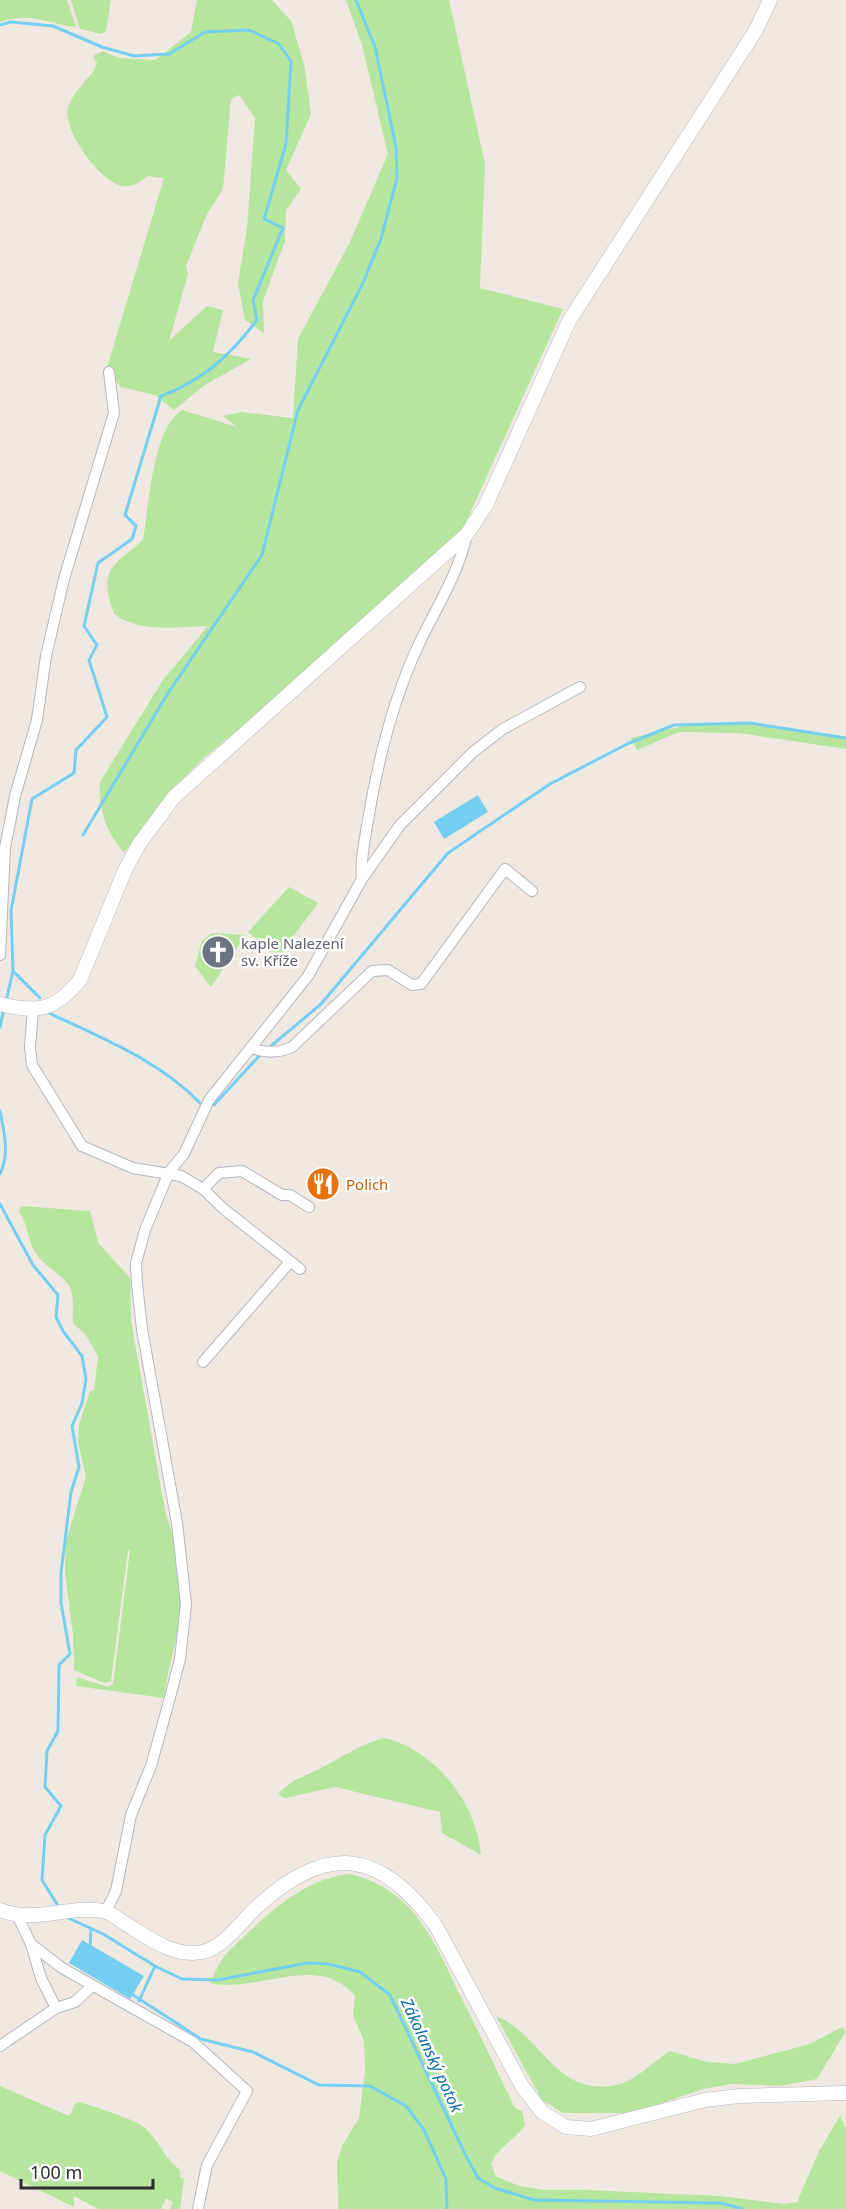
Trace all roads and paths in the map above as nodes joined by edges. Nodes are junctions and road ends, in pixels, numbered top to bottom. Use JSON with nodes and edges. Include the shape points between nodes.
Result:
{"nodes":[{"id":1,"x":770,"y":0,"type":"edge"},
{"id":2,"x":109,"y":372,"type":"dead end"},
{"id":3,"x":467,"y":534,"type":"junction"},
{"id":4,"x":580,"y":687,"type":"dead end"},
{"id":5,"x":362,"y":879,"type":"junction"},
{"id":6,"x":532,"y":891,"type":"dead end"},
{"id":7,"x":0,"y":955,"type":"edge"},
{"id":8,"x":0,"y":1004,"type":"edge"},
{"id":9,"x":29,"y":1010,"type":"junction"},
{"id":10,"x":252,"y":1047,"type":"junction"},
{"id":11,"x":169,"y":1172,"type":"junction"},
{"id":12,"x":203,"y":1189,"type":"junction"},
{"id":13,"x":309,"y":1207,"type":"dead end"},
{"id":14,"x":290,"y":1262,"type":"junction"},
{"id":15,"x":300,"y":1269,"type":"dead end"},
{"id":16,"x":202,"y":1362,"type":"dead end"},
{"id":17,"x":0,"y":1910,"type":"edge"},
{"id":18,"x":106,"y":1911,"type":"junction"},
{"id":19,"x":17,"y":1915,"type":"junction"},
{"id":20,"x":31,"y":1944,"type":"junction"},
{"id":21,"x":92,"y":1986,"type":"junction"},
{"id":22,"x":56,"y":2008,"type":"junction"},
{"id":23,"x":0,"y":2046,"type":"edge"},
{"id":24,"x":846,"y":2093,"type":"edge"},
{"id":25,"x":198,"y":2209,"type":"edge"}],
"edges":[{"from":1,"to":3,"type":"street","via":[[756,30],[569,321],[486,505]]},
{"from":2,"to":7,"type":"street","via":[[114,413],[64,579],[46,657],[37,720],[15,795],[7,838]]},
{"from":3,"to":5,"type":"street","via":[[463,554],[397,700],[373,787]]},
{"from":3,"to":9,"type":"street","via":[[174,797],[125,870],[80,980],[55,1004]]},
{"from":4,"to":5,"type":"street","via":[[503,729],[473,752],[400,825]]},
{"from":5,"to":10,"type":"street","via":[[323,953]]},
{"from":6,"to":10,"type":"street","via":[[506,869],[421,984],[412,986],[388,970],[372,971],[292,1047],[260,1052]]},
{"from":8,"to":9,"type":"street"},
{"from":9,"to":11,"type":"street","via":[[32,1065],[76,1139],[133,1168]]},
{"from":10,"to":11,"type":"street","via":[[209,1100],[184,1154]]},
{"from":11,"to":12,"type":"street"},
{"from":11,"to":18,"type":"street","via":[[139,1246],[137,1284],[177,1523],[186,1604],[180,1659],[151,1766],[131,1815],[116,1891]]},
{"from":12,"to":13,"type":"street","via":[[219,1173],[242,1171]]},
{"from":12,"to":14,"type":"street"},
{"from":14,"to":15,"type":"street"},
{"from":14,"to":16,"type":"street"},
{"from":17,"to":19,"type":"street"},
{"from":18,"to":19,"type":"street"},
{"from":18,"to":24,"type":"street","via":[[171,1949],[200,1952],[227,1937],[258,1906],[298,1876],[332,1862],[360,1865],[394,1880],[420,1903],[522,2086],[542,2112],[566,2127],[601,2127],[705,2100]]},
{"from":19,"to":20,"type":"street"},
{"from":20,"to":21,"type":"street"},
{"from":20,"to":22,"type":"street","via":[[41,1978]]},
{"from":21,"to":22,"type":"street","via":[[75,2001]]},
{"from":21,"to":25,"type":"street","via":[[193,2042],[247,2091],[207,2165]]},
{"from":22,"to":23,"type":"street"}]}
